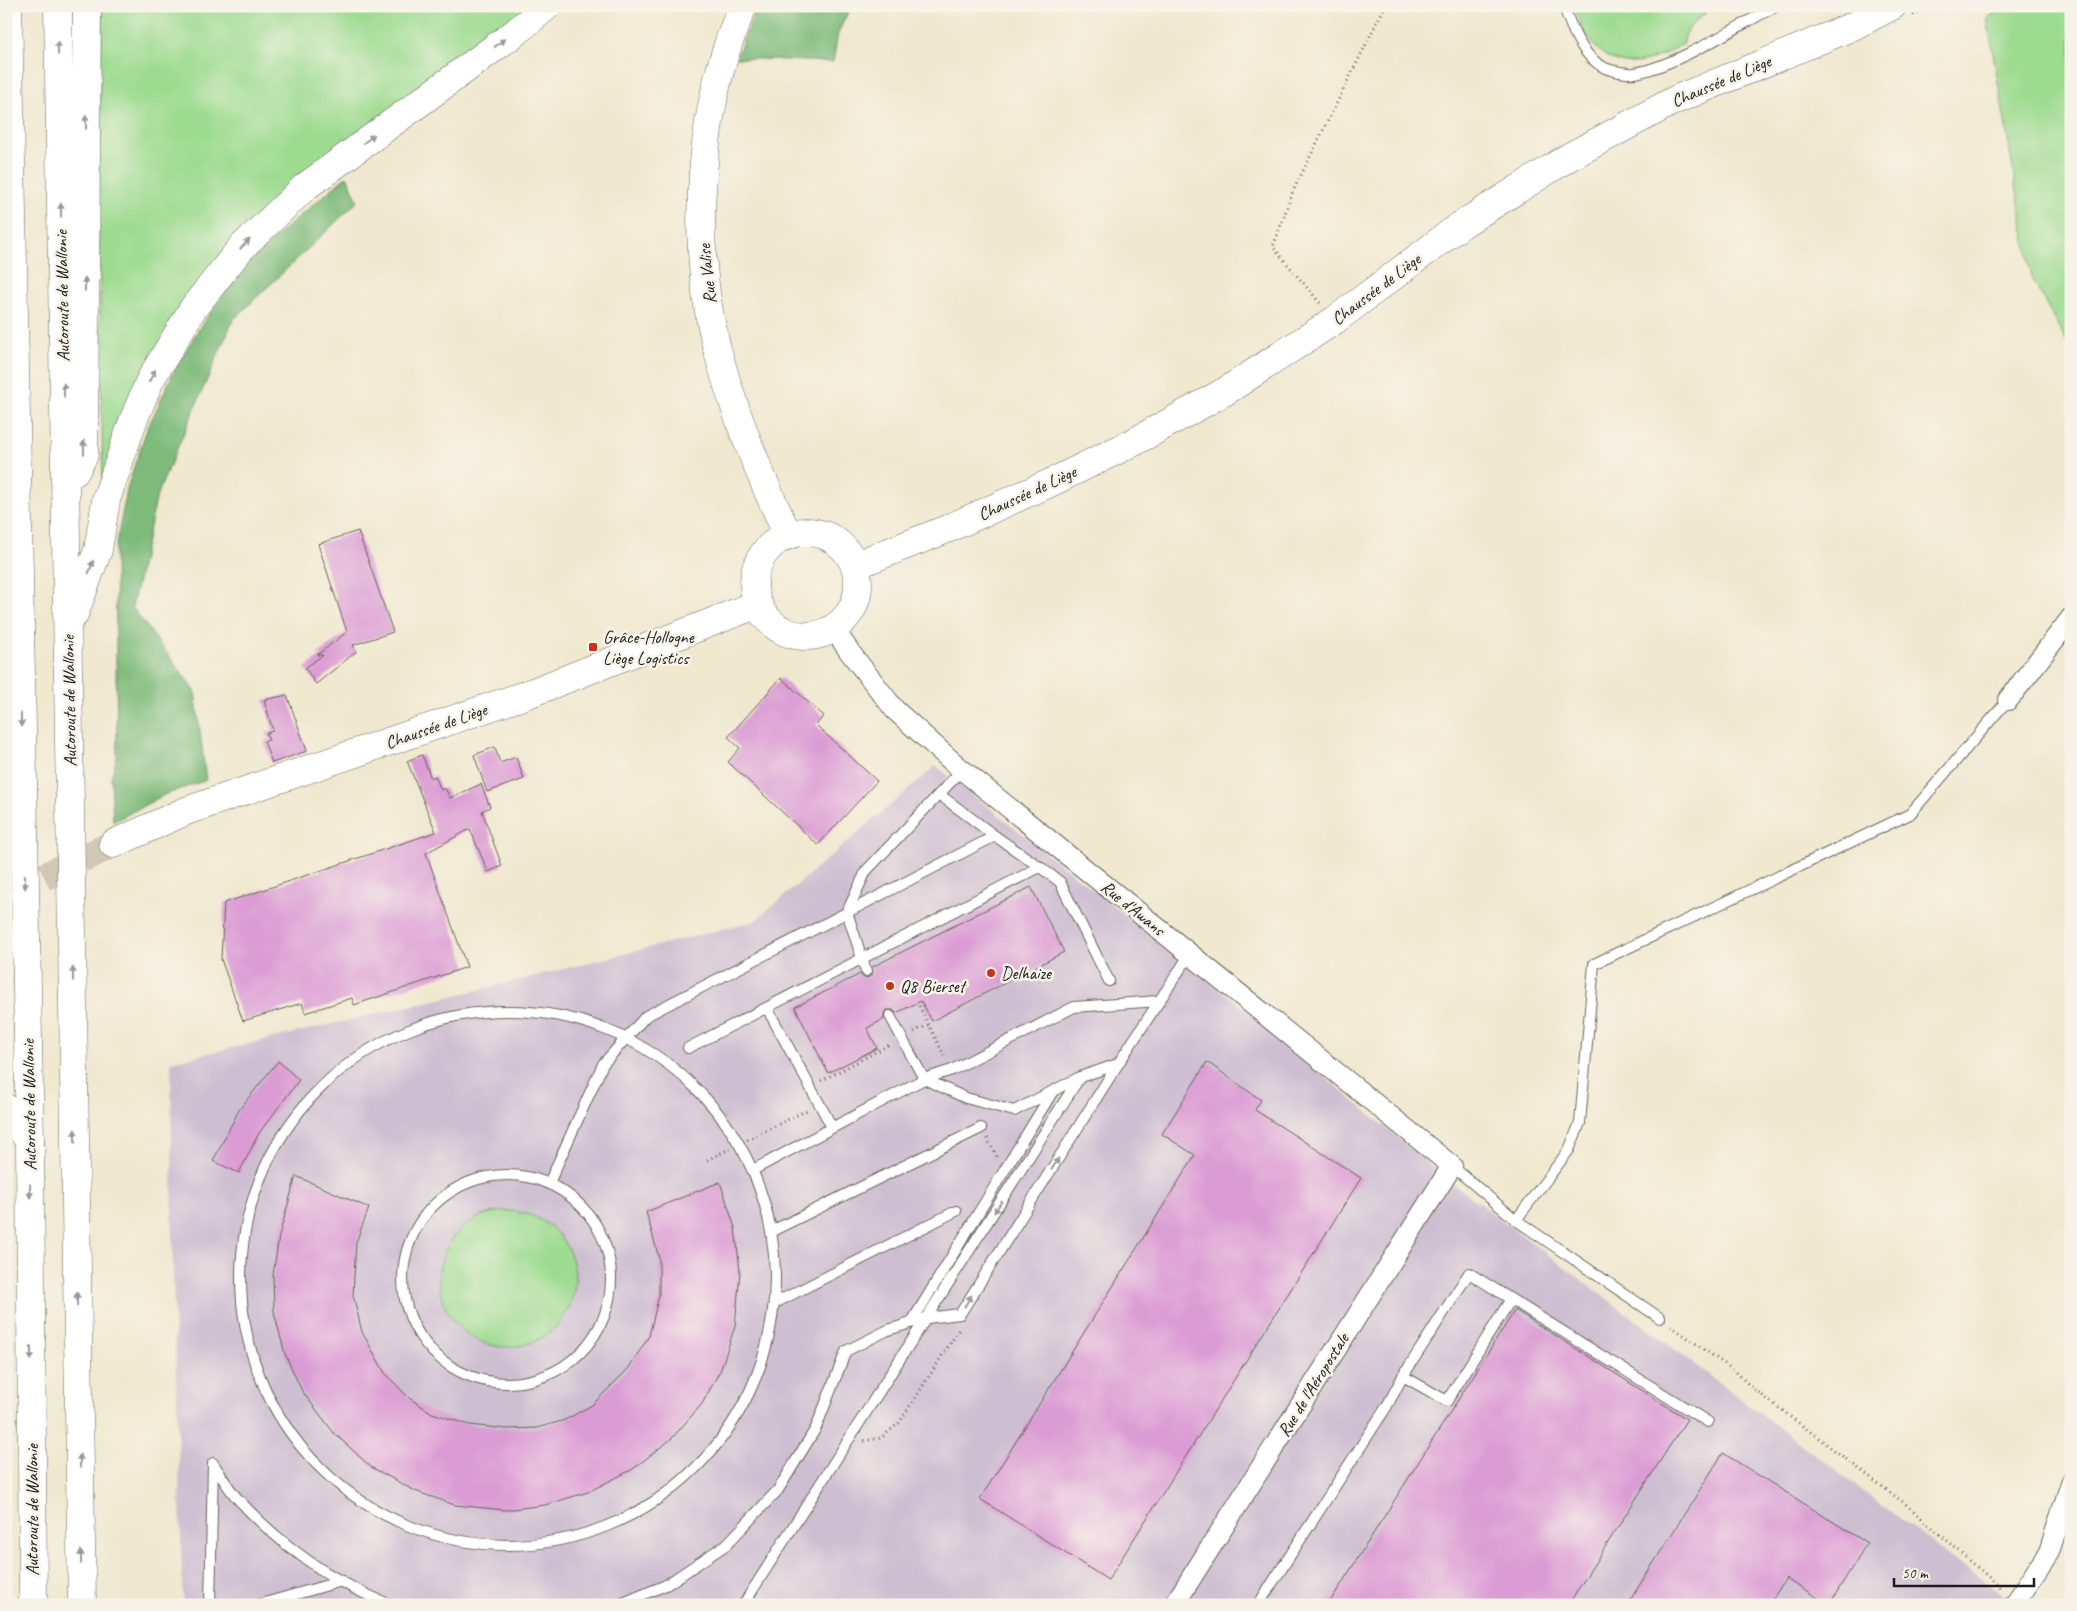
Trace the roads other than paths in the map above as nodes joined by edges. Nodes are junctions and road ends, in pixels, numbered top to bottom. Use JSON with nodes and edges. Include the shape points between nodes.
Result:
{"nodes":[{"id":1,"x":8,"y":6,"type":"edge"},
{"id":2,"x":58,"y":6,"type":"edge"},
{"id":3,"x":87,"y":6,"type":"edge"},
{"id":4,"x":547,"y":6,"type":"edge"},
{"id":5,"x":743,"y":6,"type":"edge"},
{"id":6,"x":1564,"y":6,"type":"edge"},
{"id":7,"x":1776,"y":6,"type":"edge"},
{"id":8,"x":1900,"y":12,"type":"edge"},
{"id":9,"x":66,"y":491,"type":"junction"},
{"id":10,"x":788,"y":535,"type":"junction"},
{"id":11,"x":856,"y":564,"type":"junction"},
{"id":12,"x":758,"y":604,"type":"junction"},
{"id":13,"x":2071,"y":618,"type":"edge"},
{"id":14,"x":68,"y":629,"type":"junction"},
{"id":15,"x":834,"y":629,"type":"junction"},
{"id":16,"x":2008,"y":700,"type":"joint"},
{"id":17,"x":962,"y":770,"type":"junction"},
{"id":18,"x":940,"y":795,"type":"junction"},
{"id":19,"x":995,"y":836,"type":"junction"},
{"id":20,"x":113,"y":844,"type":"tunnel mouth"},
{"id":21,"x":1040,"y":867,"type":"junction"},
{"id":22,"x":847,"y":912,"type":"junction"},
{"id":23,"x":1190,"y":954,"type":"junction"},
{"id":24,"x":861,"y":960,"type":"junction"},
{"id":25,"x":866,"y":971,"type":"dead end"},
{"id":26,"x":1109,"y":981,"type":"dead end"},
{"id":27,"x":1159,"y":1001,"type":"junction"},
{"id":28,"x":767,"y":1008,"type":"junction"},
{"id":29,"x":890,"y":1016,"type":"dead end"},
{"id":30,"x":627,"y":1037,"type":"junction"},
{"id":31,"x":688,"y":1048,"type":"dead end"},
{"id":32,"x":1118,"y":1064,"type":"junction"},
{"id":33,"x":1080,"y":1077,"type":"junction"},
{"id":34,"x":924,"y":1079,"type":"junction"},
{"id":35,"x":1054,"y":1091,"type":"junction"},
{"id":36,"x":6,"y":1108,"type":"edge"},
{"id":37,"x":832,"y":1127,"type":"junction"},
{"id":38,"x":981,"y":1128,"type":"dead end"},
{"id":39,"x":30,"y":1142,"type":"junction"},
{"id":40,"x":1452,"y":1166,"type":"junction"},
{"id":41,"x":753,"y":1170,"type":"junction"},
{"id":42,"x":548,"y":1183,"type":"junction"},
{"id":43,"x":956,"y":1211,"type":"dead end"},
{"id":44,"x":1516,"y":1220,"type":"junction"},
{"id":45,"x":772,"y":1231,"type":"junction"},
{"id":46,"x":1511,"y":1298,"type":"junction"},
{"id":47,"x":775,"y":1303,"type":"junction"},
{"id":48,"x":927,"y":1318,"type":"junction"},
{"id":49,"x":1660,"y":1318,"type":"road end"},
{"id":50,"x":911,"y":1323,"type":"junction"},
{"id":51,"x":1403,"y":1376,"type":"junction"},
{"id":52,"x":1708,"y":1422,"type":"dead end"},
{"id":53,"x":2071,"y":1484,"type":"edge"},
{"id":54,"x":342,"y":1581,"type":"junction"},
{"id":55,"x":2016,"y":1602,"type":"road end"},
{"id":56,"x":33,"y":1605,"type":"edge"},
{"id":57,"x":82,"y":1605,"type":"edge"},
{"id":58,"x":210,"y":1605,"type":"edge"},
{"id":59,"x":258,"y":1605,"type":"edge"},
{"id":60,"x":391,"y":1605,"type":"edge"},
{"id":61,"x":618,"y":1605,"type":"edge"},
{"id":62,"x":742,"y":1605,"type":"edge"},
{"id":63,"x":1174,"y":1605,"type":"edge"},
{"id":64,"x":1258,"y":1605,"type":"edge"}],
"edges":[{"from":1,"to":39,"type":"main road","name":"Autoroute de Wallonie","one_way":true},
{"from":9,"to":2,"type":"main road","name":"Autoroute de Wallonie","one_way":true},
{"from":9,"to":3,"type":"main road","one_way":true,"via":[[84,455]]},
{"from":14,"to":4,"type":"main road","one_way":true,"via":[[98,550],[106,500],[133,421],[150,380],[194,307],[241,248],[305,187]]},
{"from":5,"to":10,"type":"main road","name":"Rue Valise","via":[[732,32],[711,106],[701,196],[704,269],[714,336],[733,398],[766,490]]},
{"from":6,"to":7,"type":"lane","via":[[1571,28],[1586,52],[1605,68],[1633,74],[1664,64]]},
{"from":8,"to":11,"type":"main road","name":"Chaussée de Liège","via":[[1851,27],[1683,96],[1607,134],[1461,225],[1335,320],[1226,392],[1050,483],[947,529]]},
{"from":9,"to":14,"type":"main road","name":"Autoroute de Wallonie"},
{"from":10,"to":11,"type":"main road","via":[[808,531],[828,536],[844,547]]},
{"from":10,"to":12,"type":"main road","via":[[773,543],[762,556],[754,588]]},
{"from":11,"to":15,"type":"main road","via":[[859,582],[856,600],[848,616]]},
{"from":12,"to":15,"type":"main road","via":[[768,619],[782,630],[799,636],[817,635]]},
{"from":12,"to":20,"type":"main road","name":"Chaussée de Liège","via":[[528,694],[186,811]]},
{"from":13,"to":16,"type":"street"},
{"from":57,"to":14,"type":"main road","name":"Autoroute de Wallonie","one_way":true},
{"from":15,"to":17,"type":"street","name":"Rue d'Awans","via":[[895,710]]},
{"from":16,"to":44,"type":"lane","via":[[1910,814],[1594,964],[1580,1123],[1569,1150]]},
{"from":17,"to":18,"type":"lane"},
{"from":17,"to":23,"type":"street","name":"Rue d'Awans"},
{"from":18,"to":19,"type":"lane"},
{"from":18,"to":22,"type":"lane","via":[[866,871]]},
{"from":19,"to":21,"type":"lane"},
{"from":19,"to":22,"type":"lane"},
{"from":21,"to":24,"type":"lane"},
{"from":21,"to":26,"type":"lane","via":[[1060,882]]},
{"from":22,"to":24,"type":"lane"},
{"from":22,"to":30,"type":"lane","via":[[646,1016]]},
{"from":23,"to":27,"type":"lane"},
{"from":23,"to":40,"type":"street","name":"Rue d'Awans"},
{"from":24,"to":25,"type":"lane"},
{"from":24,"to":28,"type":"lane"},
{"from":27,"to":32,"type":"lane"},
{"from":27,"to":34,"type":"lane","via":[[1074,1007],[952,1070]]},
{"from":28,"to":31,"type":"lane"},
{"from":28,"to":37,"type":"lane"},
{"from":29,"to":34,"type":"lane"},
{"from":30,"to":41,"type":"lane","via":[[692,1082],[741,1143]]},
{"from":30,"to":42,"type":"lane","via":[[603,1064]]},
{"from":30,"to":47,"type":"lane","via":[[541,1012],[499,1011],[452,1016],[410,1030],[369,1049],[331,1076],[301,1108],[275,1147],[257,1186],[244,1230],[240,1274],[244,1319],[254,1362],[270,1403],[295,1441],[326,1476],[360,1502],[400,1524],[442,1538],[488,1545],[531,1546],[575,1538],[618,1523],[657,1500],[692,1473],[746,1402],[762,1361]]},
{"from":32,"to":33,"type":"lane"},
{"from":48,"to":32,"type":"lane","one_way":true,"via":[[960,1314]]},
{"from":33,"to":35,"type":"lane"},
{"from":33,"to":48,"type":"lane","one_way":true},
{"from":34,"to":35,"type":"lane","via":[[966,1098],[1014,1111]]},
{"from":34,"to":37,"type":"lane"},
{"from":35,"to":50,"type":"lane"},
{"from":36,"to":39,"type":"main road"},
{"from":37,"to":41,"type":"lane"},
{"from":38,"to":45,"type":"lane"},
{"from":39,"to":56,"type":"main road","name":"Autoroute de Wallonie","one_way":true},
{"from":40,"to":44,"type":"lane"},
{"from":40,"to":63,"type":"street","name":"Rue de l'Aéropostale"},
{"from":41,"to":45,"type":"lane"},
{"from":42,"to":42,"type":"lane","via":[[526,1176],[490,1176],[456,1188],[428,1211],[410,1239],[403,1272],[406,1305],[418,1335],[440,1360],[469,1377],[501,1384],[534,1381],[564,1367],[589,1345],[606,1313],[612,1278],[605,1242],[587,1211]]},
{"from":43,"to":47,"type":"lane"},
{"from":44,"to":49,"type":"lane"},
{"from":45,"to":47,"type":"lane"},
{"from":46,"to":51,"type":"lane","via":[[1447,1401]]},
{"from":46,"to":51,"type":"lane","via":[[1469,1272]]},
{"from":46,"to":52,"type":"lane"},
{"from":48,"to":50,"type":"lane"},
{"from":48,"to":62,"type":"lane"},
{"from":50,"to":61,"type":"lane","via":[[846,1350],[816,1428],[778,1490],[728,1544],[666,1585]]},
{"from":51,"to":64,"type":"lane","via":[[1387,1406]]},
{"from":53,"to":55,"type":"street","via":[[2049,1552]]},
{"from":54,"to":58,"type":"lane","via":[[321,1570],[271,1531],[236,1497],[213,1463]]},
{"from":54,"to":59,"type":"lane"},
{"from":54,"to":60,"type":"lane"}]}
